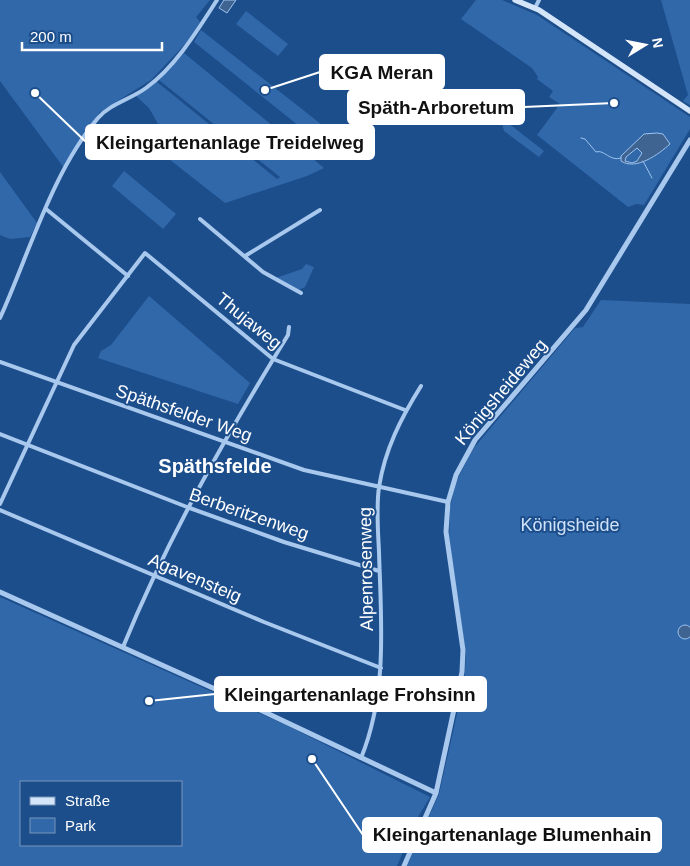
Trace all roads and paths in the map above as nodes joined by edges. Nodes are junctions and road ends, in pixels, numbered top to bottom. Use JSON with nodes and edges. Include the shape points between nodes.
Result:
{"nodes":[{"id":1,"x":217,"y":0,"type":"edge"},
{"id":2,"x":515,"y":0,"type":"edge"},
{"id":3,"x":539,"y":0,"type":"edge"},
{"id":4,"x":528,"y":2,"type":"edge"},
{"id":5,"x":536,"y":8,"type":"junction"},
{"id":6,"x":690,"y":111,"type":"edge"},
{"id":7,"x":690,"y":140,"type":"edge"},
{"id":8,"x":46,"y":209,"type":"junction"},
{"id":9,"x":320,"y":210,"type":"dead end"},
{"id":10,"x":200,"y":219,"type":"dead end"},
{"id":11,"x":245,"y":256,"type":"junction"},
{"id":12,"x":128,"y":276,"type":"junction"},
{"id":13,"x":302,"y":294,"type":"dead end"},
{"id":14,"x":0,"y":318,"type":"edge"},
{"id":15,"x":289,"y":327,"type":"dead end"},
{"id":16,"x":273,"y":359,"type":"junction"},
{"id":17,"x":0,"y":362,"type":"edge"},
{"id":18,"x":56,"y":382,"type":"junction"},
{"id":19,"x":421,"y":386,"type":"dead end"},
{"id":20,"x":405,"y":410,"type":"junction"},
{"id":21,"x":0,"y":434,"type":"edge"},
{"id":22,"x":224,"y":441,"type":"junction"},
{"id":23,"x":26,"y":444,"type":"junction"},
{"id":24,"x":379,"y":487,"type":"junction"},
{"id":25,"x":448,"y":502,"type":"junction"},
{"id":26,"x":0,"y":504,"type":"edge"},
{"id":27,"x":187,"y":507,"type":"junction"},
{"id":28,"x":0,"y":510,"type":"edge"},
{"id":29,"x":379,"y":571,"type":"junction"},
{"id":30,"x":155,"y":577,"type":"junction"},
{"id":31,"x":0,"y":592,"type":"edge"},
{"id":32,"x":123,"y":647,"type":"junction"},
{"id":33,"x":381,"y":668,"type":"junction"},
{"id":34,"x":361,"y":758,"type":"junction"},
{"id":35,"x":436,"y":793,"type":"junction"},
{"id":36,"x":404,"y":866,"type":"edge"}],
"edges":[{"from":1,"to":8,"type":"street","via":[[192,40],[152,83],[97,119],[76,150]]},
{"from":2,"to":4,"type":"main road"},
{"from":3,"to":5,"type":"street"},
{"from":4,"to":5,"type":"main road"},
{"from":5,"to":6,"type":"main road"},
{"from":7,"to":25,"type":"street","name":"Königsheideweg","via":[[586,310],[470,448],[456,475]]},
{"from":8,"to":12,"type":"street"},
{"from":8,"to":14,"type":"street"},
{"from":9,"to":11,"type":"street"},
{"from":10,"to":11,"type":"street"},
{"from":11,"to":13,"type":"street","via":[[278,282]]},
{"from":12,"to":16,"type":"street","name":"Thujaweg","via":[[145,253]]},
{"from":12,"to":18,"type":"street","via":[[74,345]]},
{"from":15,"to":16,"type":"street","via":[[288,335]]},
{"from":16,"to":20,"type":"street","name":"Thujaweg"},
{"from":16,"to":22,"type":"street"},
{"from":17,"to":18,"type":"street","name":"Späthsfelder Weg"},
{"from":18,"to":22,"type":"street","name":"Späthsfelder Weg"},
{"from":18,"to":23,"type":"street"},
{"from":19,"to":20,"type":"street","name":"Alpenrosenweg"},
{"from":20,"to":24,"type":"street","name":"Alpenrosenweg","via":[[387,451]]},
{"from":21,"to":23,"type":"street","name":"Berberitzenweg"},
{"from":22,"to":24,"type":"street","name":"Späthsfelder Weg","via":[[304,470]]},
{"from":22,"to":27,"type":"street"},
{"from":23,"to":26,"type":"street"},
{"from":23,"to":27,"type":"street","name":"Berberitzenweg"},
{"from":24,"to":25,"type":"street","name":"Späthsfelder Weg"},
{"from":24,"to":29,"type":"street","name":"Alpenrosenweg"},
{"from":25,"to":35,"type":"street","name":"Königsheideweg","via":[[446,539],[463,661]]},
{"from":27,"to":29,"type":"street","name":"Berberitzenweg","via":[[284,542]]},
{"from":27,"to":30,"type":"street"},
{"from":28,"to":30,"type":"street","name":"Agavensteig"},
{"from":29,"to":33,"type":"street","name":"Alpenrosenweg"},
{"from":30,"to":32,"type":"street"},
{"from":30,"to":33,"type":"street","name":"Agavensteig"},
{"from":31,"to":32,"type":"street"},
{"from":32,"to":34,"type":"street"},
{"from":33,"to":34,"type":"street","name":"Alpenrosenweg","via":[[376,703]]},
{"from":34,"to":35,"type":"street"},
{"from":35,"to":36,"type":"street","name":"Königsheideweg"}]}
